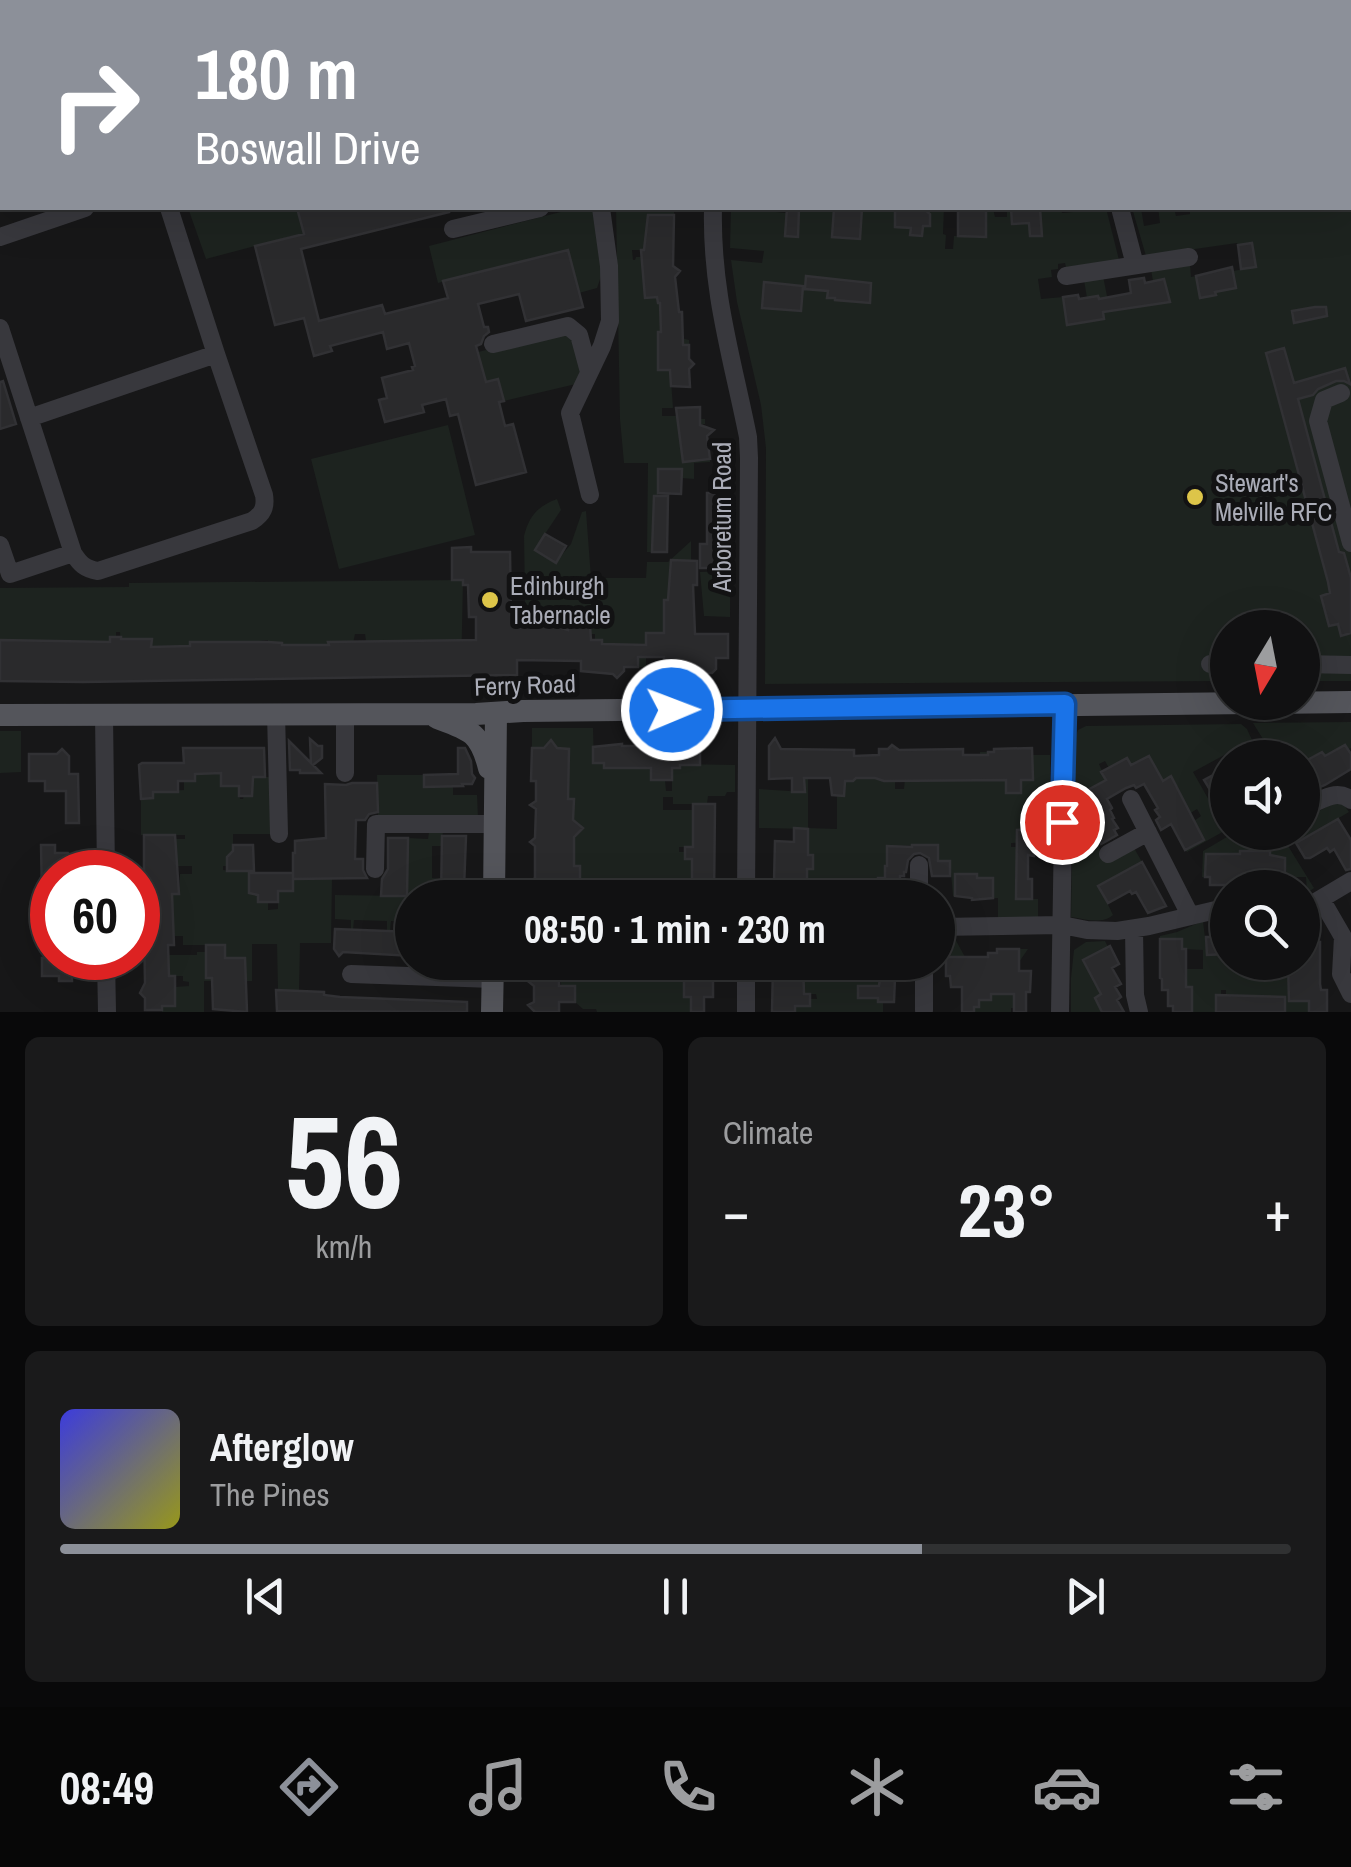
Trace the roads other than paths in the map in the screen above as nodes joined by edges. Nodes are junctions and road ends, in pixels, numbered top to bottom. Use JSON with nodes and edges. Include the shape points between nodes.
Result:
{"nodes":[{"id":1,"x":78,"y":210,"type":"edge"},
{"id":2,"x":170,"y":210,"type":"edge"},
{"id":3,"x":532,"y":210,"type":"edge"},
{"id":4,"x":602,"y":210,"type":"edge"},
{"id":5,"x":713,"y":210,"type":"edge"},
{"id":6,"x":1121,"y":210,"type":"edge"},
{"id":7,"x":453,"y":229,"type":"dead end"},
{"id":8,"x":0,"y":237,"type":"edge"},
{"id":9,"x":1189,"y":257,"type":"dead end"},
{"id":10,"x":1135,"y":265,"type":"junction"},
{"id":11,"x":1066,"y":276,"type":"dead end"},
{"id":12,"x":0,"y":328,"type":"edge"},
{"id":13,"x":493,"y":344,"type":"dead end"},
{"id":14,"x":216,"y":354,"type":"junction"},
{"id":15,"x":5,"y":361,"type":"edge"},
{"id":16,"x":589,"y":372,"type":"junction"},
{"id":17,"x":1341,"y":393,"type":"dead end"},
{"id":18,"x":29,"y":418,"type":"junction"},
{"id":19,"x":590,"y":496,"type":"dead end"},
{"id":20,"x":1351,"y":542,"type":"edge"},
{"id":21,"x":0,"y":545,"type":"edge"},
{"id":22,"x":74,"y":553,"type":"junction"},
{"id":23,"x":1320,"y":664,"type":"edge"},
{"id":24,"x":1351,"y":665,"type":"edge"},
{"id":25,"x":1351,"y":702,"type":"edge"},
{"id":26,"x":1065,"y":704,"type":"junction"},
{"id":27,"x":747,"y":709,"type":"junction"},
{"id":28,"x":496,"y":713,"type":"junction"},
{"id":29,"x":0,"y":714,"type":"edge"},
{"id":30,"x":276,"y":714,"type":"junction"},
{"id":31,"x":345,"y":714,"type":"junction"},
{"id":32,"x":429,"y":714,"type":"junction"},
{"id":33,"x":104,"y":715,"type":"junction"},
{"id":34,"x":345,"y":773,"type":"dead end"},
{"id":35,"x":495,"y":798,"type":"junction"},
{"id":36,"x":1130,"y":799,"type":"dead end"},
{"id":37,"x":1320,"y":800,"type":"edge"},
{"id":38,"x":1351,"y":800,"type":"edge"},
{"id":39,"x":495,"y":824,"type":"junction"},
{"id":40,"x":1148,"y":832,"type":"junction"},
{"id":41,"x":279,"y":834,"type":"dead end"},
{"id":42,"x":106,"y":850,"type":"edge"},
{"id":43,"x":1108,"y":854,"type":"dead end"},
{"id":44,"x":920,"y":865,"type":"dead end"},
{"id":45,"x":376,"y":870,"type":"dead end"},
{"id":46,"x":494,"y":880,"type":"edge"},
{"id":47,"x":746,"y":880,"type":"edge"},
{"id":48,"x":920,"y":880,"type":"edge"},
{"id":49,"x":1351,"y":881,"type":"edge"},
{"id":50,"x":1321,"y":899,"type":"joint"},
{"id":51,"x":1210,"y":911,"type":"edge"},
{"id":52,"x":1190,"y":915,"type":"junction"},
{"id":53,"x":1062,"y":925,"type":"junction"},
{"id":54,"x":955,"y":927,"type":"edge"},
{"id":55,"x":1134,"y":929,"type":"junction"},
{"id":56,"x":395,"y":973,"type":"edge"},
{"id":57,"x":351,"y":974,"type":"dead end"},
{"id":58,"x":106,"y":980,"type":"edge"},
{"id":59,"x":493,"y":980,"type":"edge"},
{"id":60,"x":746,"y":980,"type":"edge"},
{"id":61,"x":924,"y":980,"type":"edge"},
{"id":62,"x":1351,"y":994,"type":"edge"},
{"id":63,"x":924,"y":1010,"type":"edge"},
{"id":64,"x":107,"y":1012,"type":"edge"},
{"id":65,"x":492,"y":1012,"type":"edge"},
{"id":66,"x":746,"y":1012,"type":"edge"},
{"id":67,"x":1060,"y":1012,"type":"edge"},
{"id":68,"x":1139,"y":1012,"type":"edge"}],
"edges":[{"from":1,"to":8,"type":"street"},
{"from":2,"to":14,"type":"street"},
{"from":3,"to":7,"type":"street"},
{"from":4,"to":16,"type":"street","via":[[610,321]]},
{"from":5,"to":27,"type":"street","name":"Arboretum Road","via":[[715,280],[749,458]]},
{"from":6,"to":10,"type":"street"},
{"from":9,"to":10,"type":"street"},
{"from":10,"to":11,"type":"street"},
{"from":12,"to":15,"type":"street"},
{"from":13,"to":16,"type":"street","via":[[568,326],[580,335]]},
{"from":14,"to":18,"type":"street"},
{"from":14,"to":22,"type":"street","via":[[264,495],[263,512],[98,572]]},
{"from":15,"to":18,"type":"street"},
{"from":16,"to":19,"type":"street","via":[[570,413]]},
{"from":17,"to":20,"type":"street","via":[[1324,400],[1318,421]]},
{"from":18,"to":22,"type":"street"},
{"from":21,"to":22,"type":"street","via":[[10,574]]},
{"from":23,"to":24,"type":"street"},
{"from":25,"to":26,"type":"main road","name":"Ferry Road"},
{"from":26,"to":27,"type":"main road","name":"Ferry Road"},
{"from":26,"to":53,"type":"street"},
{"from":27,"to":28,"type":"main road","name":"Ferry Road"},
{"from":27,"to":47,"type":"street","name":"Arboretum Road"},
{"from":28,"to":32,"type":"main road","name":"Ferry Road"},
{"from":28,"to":35,"type":"main road"},
{"from":29,"to":33,"type":"main road","name":"Ferry Road"},
{"from":30,"to":31,"type":"main road","name":"Ferry Road"},
{"from":30,"to":33,"type":"main road","name":"Ferry Road"},
{"from":30,"to":41,"type":"street"},
{"from":31,"to":32,"type":"main road","name":"Ferry Road"},
{"from":31,"to":34,"type":"street"},
{"from":32,"to":35,"type":"main road","via":[[476,736]]},
{"from":33,"to":42,"type":"street"},
{"from":35,"to":39,"type":"main road"},
{"from":36,"to":40,"type":"street"},
{"from":37,"to":38,"type":"street","via":[[1336,794]]},
{"from":39,"to":45,"type":"street","via":[[376,824]]},
{"from":39,"to":46,"type":"main road"},
{"from":40,"to":43,"type":"street"},
{"from":40,"to":52,"type":"street"},
{"from":44,"to":48,"type":"street"},
{"from":49,"to":50,"type":"street"},
{"from":50,"to":62,"type":"street","via":[[1343,935],[1340,974]]},
{"from":51,"to":52,"type":"street"},
{"from":52,"to":55,"type":"street"},
{"from":53,"to":54,"type":"street"},
{"from":53,"to":55,"type":"street"},
{"from":53,"to":67,"type":"street"},
{"from":55,"to":68,"type":"street"},
{"from":56,"to":57,"type":"street"},
{"from":58,"to":64,"type":"street"},
{"from":59,"to":65,"type":"main road"},
{"from":60,"to":66,"type":"street"},
{"from":61,"to":63,"type":"street"}]}
